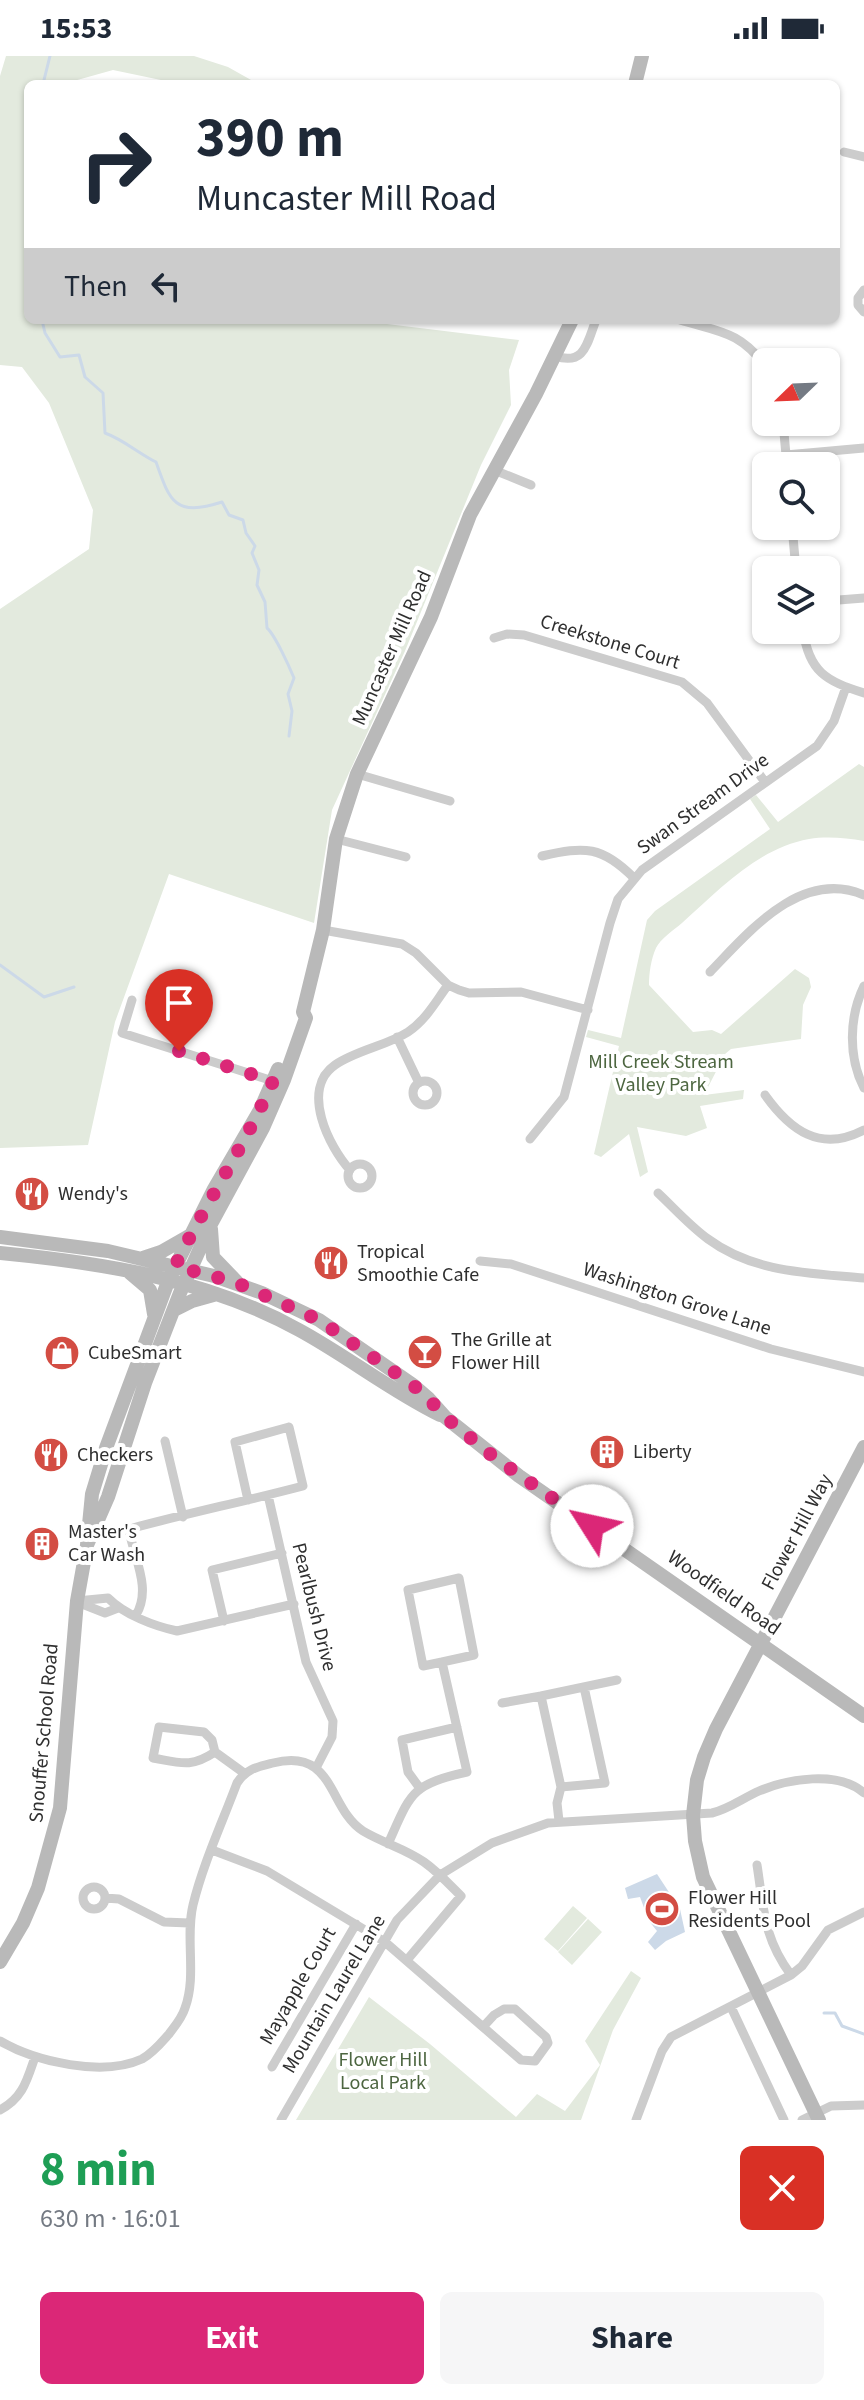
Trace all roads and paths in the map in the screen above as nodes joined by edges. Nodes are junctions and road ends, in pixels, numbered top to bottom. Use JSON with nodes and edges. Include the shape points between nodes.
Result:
{"nodes":[{"id":1,"x":642,"y":56,"type":"edge"},
{"id":2,"x":636,"y":80,"type":"edge"},
{"id":3,"x":844,"y":152,"type":"dead end"},
{"id":4,"x":864,"y":157,"type":"edge"},
{"id":5,"x":864,"y":290,"type":"edge"},
{"id":6,"x":864,"y":312,"type":"edge"},
{"id":7,"x":570,"y":324,"type":"edge"},
{"id":8,"x":594,"y":324,"type":"edge"},
{"id":9,"x":694,"y":324,"type":"edge"},
{"id":10,"x":752,"y":348,"type":"edge"},
{"id":11,"x":555,"y":356,"type":"junction"},
{"id":12,"x":864,"y":448,"type":"edge"},
{"id":13,"x":819,"y":452,"type":"edge"},
{"id":14,"x":494,"y":470,"type":"junction"},
{"id":15,"x":531,"y":485,"type":"dead end"},
{"id":16,"x":864,"y":598,"type":"edge"},
{"id":17,"x":840,"y":600,"type":"edge"},
{"id":18,"x":494,"y":638,"type":"dead end"},
{"id":19,"x":805,"y":644,"type":"edge"},
{"id":20,"x":846,"y":687,"type":"junction"},
{"id":21,"x":864,"y":693,"type":"edge"},
{"id":22,"x":357,"y":774,"type":"junction"},
{"id":23,"x":765,"y":782,"type":"junction"},
{"id":24,"x":450,"y":801,"type":"dead end"},
{"id":25,"x":336,"y":839,"type":"junction"},
{"id":26,"x":542,"y":856,"type":"dead end"},
{"id":27,"x":406,"y":857,"type":"dead end"},
{"id":28,"x":634,"y":878,"type":"junction"},
{"id":29,"x":864,"y":895,"type":"edge"},
{"id":30,"x":323,"y":930,"type":"junction"},
{"id":31,"x":710,"y":972,"type":"dead end"},
{"id":32,"x":448,"y":985,"type":"junction"},
{"id":33,"x":864,"y":986,"type":"edge"},
{"id":34,"x":132,"y":1000,"type":"dead end"},
{"id":35,"x":588,"y":1010,"type":"junction"},
{"id":36,"x":303,"y":1012,"type":"junction"},
{"id":37,"x":397,"y":1037,"type":"junction"},
{"id":38,"x":859,"y":1056,"type":"edge"},
{"id":39,"x":273,"y":1081,"type":"junction"},
{"id":40,"x":419,"y":1083,"type":"dead end"},
{"id":41,"x":864,"y":1088,"type":"edge"},
{"id":42,"x":765,"y":1095,"type":"dead end"},
{"id":43,"x":864,"y":1130,"type":"edge"},
{"id":44,"x":530,"y":1139,"type":"dead end"},
{"id":45,"x":350,"y":1170,"type":"dead end"},
{"id":46,"x":658,"y":1193,"type":"dead end"},
{"id":47,"x":211,"y":1224,"type":"junction"},
{"id":48,"x":189,"y":1235,"type":"junction"},
{"id":49,"x":0,"y":1237,"type":"edge"},
{"id":50,"x":0,"y":1253,"type":"edge"},
{"id":51,"x":143,"y":1258,"type":"junction"},
{"id":52,"x":480,"y":1261,"type":"dead end"},
{"id":53,"x":126,"y":1270,"type":"junction"},
{"id":54,"x":172,"y":1273,"type":"junction"},
{"id":55,"x":187,"y":1276,"type":"junction"},
{"id":56,"x":864,"y":1278,"type":"edge"},
{"id":57,"x":237,"y":1283,"type":"junction"},
{"id":58,"x":217,"y":1294,"type":"junction"},
{"id":59,"x":174,"y":1310,"type":"junction"},
{"id":60,"x":154,"y":1317,"type":"junction"},
{"id":61,"x":864,"y":1372,"type":"edge"},
{"id":62,"x":445,"y":1417,"type":"junction"},
{"id":63,"x":165,"y":1441,"type":"dead end"},
{"id":64,"x":864,"y":1447,"type":"edge"},
{"id":65,"x":268,"y":1495,"type":"junction"},
{"id":66,"x":248,"y":1500,"type":"junction"},
{"id":67,"x":183,"y":1517,"type":"junction"},
{"id":68,"x":87,"y":1545,"type":"junction"},
{"id":69,"x":282,"y":1553,"type":"junction"},
{"id":70,"x":77,"y":1601,"type":"junction"},
{"id":71,"x":294,"y":1604,"type":"junction"},
{"id":72,"x":136,"y":1615,"type":"junction"},
{"id":73,"x":224,"y":1621,"type":"junction"},
{"id":74,"x":762,"y":1644,"type":"junction"},
{"id":75,"x":442,"y":1662,"type":"junction"},
{"id":76,"x":617,"y":1680,"type":"dead end"},
{"id":77,"x":584,"y":1687,"type":"junction"},
{"id":78,"x":541,"y":1696,"type":"junction"},
{"id":79,"x":502,"y":1703,"type":"dead end"},
{"id":80,"x":864,"y":1716,"type":"edge"},
{"id":81,"x":457,"y":1727,"type":"junction"},
{"id":82,"x":215,"y":1752,"type":"junction"},
{"id":83,"x":316,"y":1768,"type":"junction"},
{"id":84,"x":244,"y":1773,"type":"junction"},
{"id":85,"x":419,"y":1787,"type":"junction"},
{"id":86,"x":561,"y":1787,"type":"junction"},
{"id":87,"x":864,"y":1793,"type":"edge"},
{"id":88,"x":693,"y":1815,"type":"junction"},
{"id":89,"x":559,"y":1821,"type":"junction"},
{"id":90,"x":388,"y":1844,"type":"junction"},
{"id":91,"x":212,"y":1850,"type":"junction"},
{"id":92,"x":757,"y":1865,"type":"dead end"},
{"id":93,"x":440,"y":1875,"type":"junction"},
{"id":94,"x":105,"y":1898,"type":"dead end"},
{"id":95,"x":864,"y":1912,"type":"edge"},
{"id":96,"x":189,"y":1923,"type":"junction"},
{"id":97,"x":356,"y":1924,"type":"junction"},
{"id":98,"x":385,"y":1942,"type":"junction"},
{"id":99,"x":407,"y":1960,"type":"junction"},
{"id":100,"x":0,"y":1962,"type":"edge"},
{"id":101,"x":791,"y":1975,"type":"junction"},
{"id":102,"x":758,"y":1993,"type":"junction"},
{"id":103,"x":731,"y":2007,"type":"junction"},
{"id":104,"x":483,"y":2027,"type":"junction"},
{"id":105,"x":0,"y":2041,"type":"edge"},
{"id":106,"x":35,"y":2057,"type":"junction"},
{"id":107,"x":272,"y":2067,"type":"dead end"},
{"id":108,"x":864,"y":2105,"type":"edge"},
{"id":109,"x":0,"y":2110,"type":"edge"},
{"id":110,"x":818,"y":2116,"type":"edge"},
{"id":111,"x":281,"y":2120,"type":"edge"},
{"id":112,"x":636,"y":2120,"type":"edge"},
{"id":113,"x":784,"y":2120,"type":"edge"},
{"id":114,"x":802,"y":2120,"type":"edge"}],
"edges":[{"from":1,"to":2,"type":"main road"},
{"from":3,"to":4,"type":"street"},
{"from":5,"to":6,"type":"street","via":[[858,305]]},
{"from":7,"to":11,"type":"main road","name":"Muncaster Mill Road"},
{"from":8,"to":11,"type":"street","via":[[582,353],[566,359]]},
{"from":9,"to":10,"type":"street","via":[[736,336]]},
{"from":11,"to":14,"type":"main road","name":"Muncaster Mill Road"},
{"from":12,"to":13,"type":"street"},
{"from":14,"to":15,"type":"street"},
{"from":14,"to":22,"type":"main road","name":"Muncaster Mill Road"},
{"from":16,"to":17,"type":"street"},
{"from":18,"to":23,"type":"street","name":"Creekstone Court","via":[[524,635],[682,682],[707,703]]},
{"from":19,"to":20,"type":"street","via":[[820,673]]},
{"from":20,"to":21,"type":"street"},
{"from":20,"to":23,"type":"street","name":"Swan Stream Drive","via":[[825,737]]},
{"from":22,"to":24,"type":"street"},
{"from":22,"to":25,"type":"main road","name":"Muncaster Mill Road"},
{"from":23,"to":28,"type":"street","name":"Swan Stream Drive"},
{"from":25,"to":27,"type":"street"},
{"from":25,"to":30,"type":"main road","name":"Muncaster Mill Road"},
{"from":26,"to":28,"type":"street","via":[[596,850]]},
{"from":28,"to":35,"type":"street","name":"Swan Stream Drive","via":[[618,899]]},
{"from":29,"to":31,"type":"street","via":[[835,888],[798,896],[770,913]]},
{"from":30,"to":32,"type":"street","via":[[402,944]]},
{"from":30,"to":36,"type":"main road","name":"Muncaster Mill Road"},
{"from":32,"to":35,"type":"street","via":[[469,993],[521,992]]},
{"from":32,"to":37,"type":"street","via":[[423,1020]]},
{"from":33,"to":38,"type":"street","via":[[852,1026]]},
{"from":34,"to":39,"type":"street","via":[[122,1033]]},
{"from":35,"to":44,"type":"street","name":"Swan Stream Drive","via":[[564,1097]]},
{"from":36,"to":39,"type":"main road","name":"Muncaster Mill Road"},
{"from":36,"to":47,"type":"main road","name":"Muncaster Mill Road","via":[[306,1018],[272,1108]]},
{"from":37,"to":40,"type":"street"},
{"from":37,"to":45,"type":"street","via":[[337,1064],[320,1089],[320,1113]]},
{"from":38,"to":41,"type":"street"},
{"from":39,"to":48,"type":"main road","name":"Muncaster Mill Road"},
{"from":42,"to":43,"type":"street","via":[[793,1129],[814,1137],[845,1137]]},
{"from":46,"to":56,"type":"street","via":[[707,1239],[755,1264]]},
{"from":47,"to":55,"type":"main road","name":"Muncaster Mill Road"},
{"from":47,"to":57,"type":"main road","via":[[213,1257]]},
{"from":48,"to":51,"type":"main road"},
{"from":48,"to":54,"type":"main road","name":"Muncaster Mill Road"},
{"from":49,"to":51,"type":"main road","name":"Woodfield Road"},
{"from":50,"to":53,"type":"main road","name":"Woodfield Road"},
{"from":51,"to":54,"type":"main road","name":"Woodfield Road"},
{"from":52,"to":61,"type":"street","name":"Washington Grove Lane","via":[[511,1264],[771,1349]]},
{"from":53,"to":54,"type":"main road","name":"Woodfield Road"},
{"from":53,"to":60,"type":"main road","via":[[150,1290]]},
{"from":54,"to":55,"type":"main road","name":"Woodfield Road"},
{"from":54,"to":60,"type":"main road","name":"Snouffer School Road"},
{"from":55,"to":57,"type":"main road","name":"Woodfield Road"},
{"from":55,"to":58,"type":"main road","name":"Woodfield Road"},
{"from":55,"to":59,"type":"main road","name":"Snouffer School Road"},
{"from":57,"to":62,"type":"main road","name":"Woodfield Road","via":[[291,1305],[345,1337],[428,1398]]},
{"from":58,"to":59,"type":"main road"},
{"from":58,"to":62,"type":"main road","name":"Woodfield Road","via":[[299,1330]]},
{"from":59,"to":68,"type":"main road","name":"Snouffer School Road"},
{"from":60,"to":68,"type":"main road","name":"Snouffer School Road","via":[[102,1459]]},
{"from":62,"to":74,"type":"main road","name":"Woodfield Road","via":[[519,1476]]},
{"from":63,"to":67,"type":"street"},
{"from":64,"to":74,"type":"main road","name":"Flower Hill Way"},
{"from":65,"to":66,"type":"street"},
{"from":65,"to":66,"type":"street","via":[[303,1486],[289,1427],[235,1442]]},
{"from":65,"to":69,"type":"street","name":"Pearlbush Drive"},
{"from":66,"to":67,"type":"street"},
{"from":67,"to":72,"type":"street","via":[[130,1532],[144,1592]]},
{"from":68,"to":70,"type":"main road","name":"Snouffer School Road"},
{"from":69,"to":71,"type":"street","name":"Pearlbush Drive"},
{"from":69,"to":73,"type":"street","via":[[212,1570]]},
{"from":70,"to":72,"type":"street","via":[[105,1613],[118,1608]]},
{"from":70,"to":100,"type":"main road","name":"Snouffer School Road","via":[[54,1839],[31,1906]]},
{"from":71,"to":73,"type":"street"},
{"from":71,"to":83,"type":"street","name":"Pearlbush Drive","via":[[306,1662],[333,1721],[332,1737]]},
{"from":72,"to":73,"type":"street","via":[[177,1631]]},
{"from":74,"to":80,"type":"main road","name":"Woodfield Road"},
{"from":74,"to":88,"type":"main road","name":"Flower Hill Way","via":[[704,1757]]},
{"from":75,"to":75,"type":"street","via":[[423,1666],[408,1590],[459,1578],[474,1655]]},
{"from":75,"to":81,"type":"street"},
{"from":76,"to":77,"type":"street"},
{"from":77,"to":78,"type":"street"},
{"from":77,"to":86,"type":"street","via":[[605,1783]]},
{"from":78,"to":79,"type":"street"},
{"from":78,"to":86,"type":"street"},
{"from":81,"to":85,"type":"street","via":[[467,1772]]},
{"from":81,"to":85,"type":"street","via":[[402,1740],[408,1772]]},
{"from":82,"to":82,"type":"street","via":[[204,1732],[159,1727],[153,1758],[189,1764]]},
{"from":82,"to":84,"type":"street"},
{"from":83,"to":84,"type":"street","via":[[279,1761]]},
{"from":83,"to":90,"type":"street","via":[[352,1822]]},
{"from":84,"to":91,"type":"street"},
{"from":85,"to":90,"type":"street"},
{"from":86,"to":89,"type":"street"},
{"from":87,"to":88,"type":"street","name":"Mountain Laurel Lane","via":[[834,1780],[792,1782],[761,1790],[723,1811]]},
{"from":88,"to":89,"type":"street","name":"Mountain Laurel Lane"},
{"from":88,"to":102,"type":"main road","name":"Flower Hill Way","via":[[703,1877]]},
{"from":89,"to":93,"type":"street","name":"Mountain Laurel Lane","via":[[492,1843]]},
{"from":90,"to":93,"type":"street"},
{"from":91,"to":96,"type":"street"},
{"from":91,"to":97,"type":"street","via":[[267,1871]]},
{"from":92,"to":101,"type":"street","via":[[768,1935]]},
{"from":93,"to":98,"type":"street","name":"Mountain Laurel Lane","via":[[397,1920]]},
{"from":93,"to":99,"type":"street","via":[[461,1896]]},
{"from":94,"to":96,"type":"street","via":[[119,1899],[164,1922]]},
{"from":95,"to":101,"type":"street","via":[[828,1930]]},
{"from":96,"to":106,"type":"street","via":[[186,2008],[154,2051],[122,2066]]},
{"from":97,"to":98,"type":"street"},
{"from":97,"to":107,"type":"street","name":"Mayapple Court"},
{"from":98,"to":99,"type":"street"},
{"from":98,"to":111,"type":"street","name":"Mountain Laurel Lane"},
{"from":99,"to":104,"type":"street"},
{"from":101,"to":102,"type":"street"},
{"from":102,"to":103,"type":"street"},
{"from":102,"to":110,"type":"main road","name":"Flower Hill Way"},
{"from":103,"to":112,"type":"street","via":[[671,2037]]},
{"from":103,"to":113,"type":"street"},
{"from":104,"to":104,"type":"street","via":[[528,2062],[535,2061],[548,2043],[515,2009],[504,2009]]},
{"from":105,"to":106,"type":"street"},
{"from":106,"to":109,"type":"street","via":[[25,2088]]},
{"from":108,"to":110,"type":"street","via":[[839,2104]]},
{"from":110,"to":114,"type":"street"}]}
